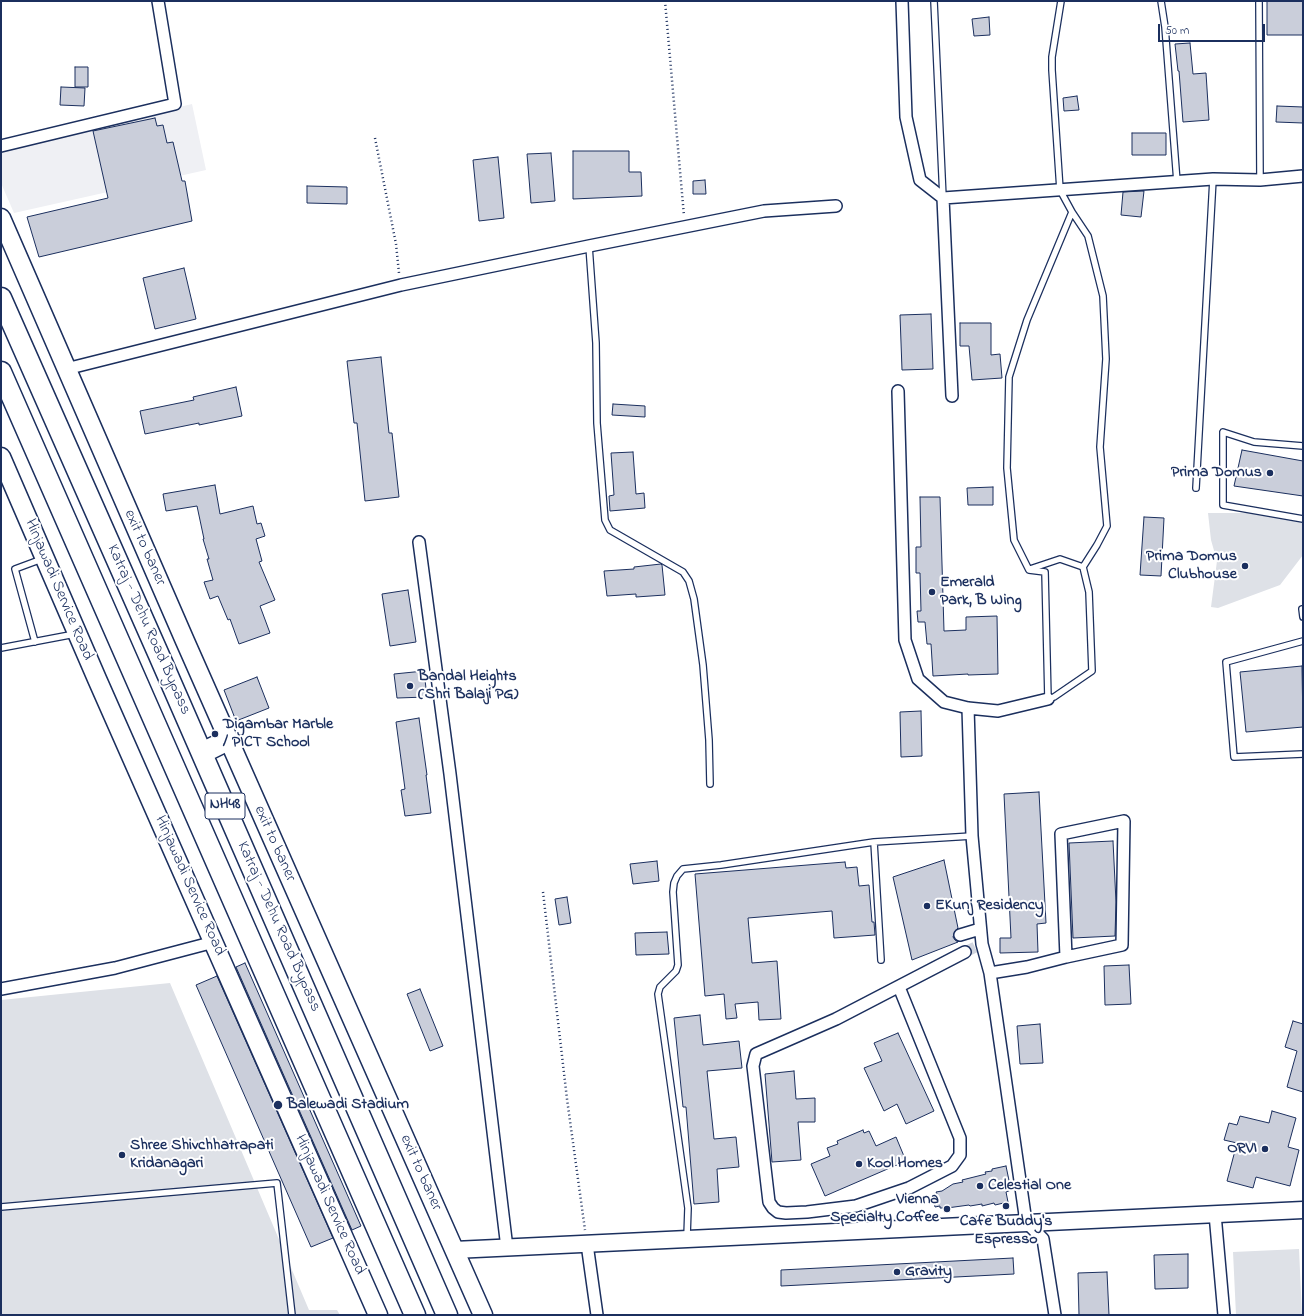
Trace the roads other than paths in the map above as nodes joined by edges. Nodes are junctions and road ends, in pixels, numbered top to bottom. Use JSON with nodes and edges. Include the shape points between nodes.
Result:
{"nodes":[{"id":1,"x":158,"y":1,"type":"edge"},
{"id":2,"x":902,"y":1,"type":"edge"},
{"id":3,"x":934,"y":1,"type":"edge"},
{"id":4,"x":1061,"y":1,"type":"edge"},
{"id":5,"x":1161,"y":1,"type":"edge"},
{"id":6,"x":1259,"y":1,"type":"edge"},
{"id":7,"x":1,"y":146,"type":"edge"},
{"id":8,"x":1303,"y":176,"type":"edge"},
{"id":9,"x":1213,"y":180,"type":"junction"},
{"id":10,"x":1260,"y":180,"type":"junction"},
{"id":11,"x":1176,"y":182,"type":"junction"},
{"id":12,"x":1060,"y":190,"type":"junction"},
{"id":13,"x":943,"y":198,"type":"junction"},
{"id":14,"x":836,"y":206,"type":"dead end"},
{"id":15,"x":1072,"y":212,"type":"junction"},
{"id":16,"x":1,"y":218,"type":"edge"},
{"id":17,"x":589,"y":246,"type":"junction"},
{"id":18,"x":1,"y":298,"type":"edge"},
{"id":19,"x":66,"y":369,"type":"junction"},
{"id":20,"x":1,"y":372,"type":"edge"},
{"id":21,"x":898,"y":391,"type":"dead end"},
{"id":22,"x":952,"y":396,"type":"dead end"},
{"id":23,"x":1303,"y":446,"type":"edge"},
{"id":24,"x":1,"y":457,"type":"edge"},
{"id":25,"x":1196,"y":488,"type":"dead end"},
{"id":26,"x":1303,"y":519,"type":"edge"},
{"id":27,"x":419,"y":542,"type":"dead end"},
{"id":28,"x":44,"y":557,"type":"junction"},
{"id":29,"x":1083,"y":567,"type":"junction"},
{"id":30,"x":1029,"y":570,"type":"junction"},
{"id":31,"x":1302,"y":609,"type":"dead end"},
{"id":32,"x":1303,"y":617,"type":"edge"},
{"id":33,"x":78,"y":634,"type":"junction"},
{"id":34,"x":1303,"y":641,"type":"edge"},
{"id":35,"x":35,"y":642,"type":"junction"},
{"id":36,"x":1,"y":648,"type":"edge"},
{"id":37,"x":1048,"y":699,"type":"junction"},
{"id":38,"x":968,"y":708,"type":"junction"},
{"id":39,"x":228,"y":740,"type":"junction"},
{"id":40,"x":202,"y":752,"type":"junction"},
{"id":41,"x":1303,"y":754,"type":"edge"},
{"id":42,"x":710,"y":784,"type":"dead end"},
{"id":43,"x":972,"y":836,"type":"junction"},
{"id":44,"x":874,"y":842,"type":"junction"},
{"id":45,"x":980,"y":929,"type":"junction"},
{"id":46,"x":960,"y":935,"type":"dead end"},
{"id":47,"x":214,"y":942,"type":"junction"},
{"id":48,"x":965,"y":952,"type":"tunnel mouth"},
{"id":49,"x":1066,"y":956,"type":"junction"},
{"id":50,"x":882,"y":960,"type":"dead end"},
{"id":51,"x":990,"y":974,"type":"junction"},
{"id":52,"x":899,"y":987,"type":"junction"},
{"id":53,"x":1,"y":989,"type":"edge"},
{"id":54,"x":1,"y":1207,"type":"edge"},
{"id":55,"x":1303,"y":1210,"type":"edge"},
{"id":56,"x":1215,"y":1214,"type":"junction"},
{"id":57,"x":1026,"y":1222,"type":"junction"},
{"id":58,"x":687,"y":1239,"type":"junction"},
{"id":59,"x":587,"y":1244,"type":"junction"},
{"id":60,"x":507,"y":1248,"type":"junction"},
{"id":61,"x":454,"y":1250,"type":"junction"},
{"id":62,"x":292,"y":1315,"type":"edge"},
{"id":63,"x":378,"y":1315,"type":"edge"},
{"id":64,"x":415,"y":1315,"type":"edge"},
{"id":65,"x":447,"y":1315,"type":"edge"},
{"id":66,"x":483,"y":1315,"type":"edge"},
{"id":67,"x":597,"y":1315,"type":"edge"},
{"id":68,"x":1054,"y":1315,"type":"edge"},
{"id":69,"x":1224,"y":1315,"type":"edge"}],
"edges":[{"from":1,"to":7,"type":"street","via":[[175,104]]},
{"from":2,"to":13,"type":"street","via":[[906,117],[920,180]]},
{"from":3,"to":13,"type":"lane"},
{"from":4,"to":12,"type":"lane","via":[[1052,57]]},
{"from":5,"to":11,"type":"lane"},
{"from":6,"to":10,"type":"lane"},
{"from":8,"to":10,"type":"street"},
{"from":9,"to":10,"type":"street"},
{"from":9,"to":11,"type":"street"},
{"from":9,"to":25,"type":"lane"},
{"from":11,"to":12,"type":"street"},
{"from":12,"to":13,"type":"street"},
{"from":12,"to":15,"type":"lane"},
{"from":13,"to":22,"type":"street"},
{"from":14,"to":17,"type":"street","via":[[764,211]]},
{"from":15,"to":29,"type":"lane","via":[[1088,236],[1103,296],[1106,359],[1100,447],[1107,526]]},
{"from":15,"to":30,"type":"lane","via":[[1028,320],[1009,377],[1007,468],[1014,540]]},
{"from":16,"to":19,"type":"main road","name":"exit to baner"},
{"from":17,"to":19,"type":"street","via":[[401,285]]},
{"from":17,"to":42,"type":"lane","via":[[605,520],[610,530],[683,572],[689,581],[694,598],[703,665]]},
{"from":18,"to":40,"type":"highway","name":"Katraj - Dehu Road Bypass","number":"NH48"},
{"from":19,"to":39,"type":"main road","name":"exit to baner"},
{"from":20,"to":64,"type":"highway","name":"Katraj - Dehu Road Bypass","number":"NH48"},
{"from":21,"to":38,"type":"street","via":[[905,640],[918,678],[944,702]]},
{"from":23,"to":26,"type":"lane","via":[[1254,442],[1223,432],[1223,505]]},
{"from":24,"to":28,"type":"main road","name":"Hinjawadi Service Road"},
{"from":27,"to":60,"type":"street","via":[[451,782]]},
{"from":28,"to":33,"type":"main road","name":"Hinjawadi Service Road"},
{"from":28,"to":35,"type":"lane","via":[[15,569]]},
{"from":29,"to":30,"type":"lane","via":[[1060,559]]},
{"from":29,"to":37,"type":"lane","via":[[1089,592],[1092,671]]},
{"from":30,"to":37,"type":"lane","via":[[1045,572]]},
{"from":31,"to":32,"type":"lane"},
{"from":33,"to":35,"type":"lane"},
{"from":33,"to":47,"type":"main road","name":"Hinjawadi Service Road"},
{"from":34,"to":41,"type":"lane","via":[[1226,662],[1234,757]]},
{"from":35,"to":36,"type":"lane"},
{"from":37,"to":38,"type":"street","via":[[998,711]]},
{"from":38,"to":43,"type":"street"},
{"from":39,"to":40,"type":"highway"},
{"from":39,"to":61,"type":"main road","name":"exit to baner"},
{"from":40,"to":65,"type":"highway","name":"Katraj - Dehu Road Bypass","number":"NH48"},
{"from":43,"to":44,"type":"lane"},
{"from":43,"to":45,"type":"street"},
{"from":44,"to":50,"type":"lane"},
{"from":44,"to":58,"type":"lane","via":[[683,869],[674,883],[678,965],[676,972],[660,987],[658,994],[688,1208]]},
{"from":45,"to":46,"type":"street"},
{"from":45,"to":51,"type":"street"},
{"from":47,"to":53,"type":"street","via":[[115,968]]},
{"from":47,"to":63,"type":"main road","name":"Hinjawadi Service Road"},
{"from":48,"to":52,"type":"street"},
{"from":49,"to":49,"type":"street","via":[[1122,945],[1124,821],[1061,834]]},
{"from":49,"to":51,"type":"street"},
{"from":51,"to":57,"type":"street"},
{"from":52,"to":52,"type":"street","via":[[836,1019],[756,1054],[753,1066],[769,1202],[778,1212],[807,1212],[856,1206],[909,1188],[952,1166],[960,1155],[960,1138]]},
{"from":54,"to":62,"type":"lane","via":[[277,1183]]},
{"from":55,"to":56,"type":"street"},
{"from":56,"to":57,"type":"street"},
{"from":56,"to":69,"type":"street"},
{"from":57,"to":58,"type":"street"},
{"from":57,"to":68,"type":"street","via":[[1043,1239]]},
{"from":58,"to":59,"type":"street"},
{"from":59,"to":60,"type":"street"},
{"from":59,"to":67,"type":"street"},
{"from":60,"to":61,"type":"street"},
{"from":61,"to":66,"type":"main road","name":"exit to baner"}]}
